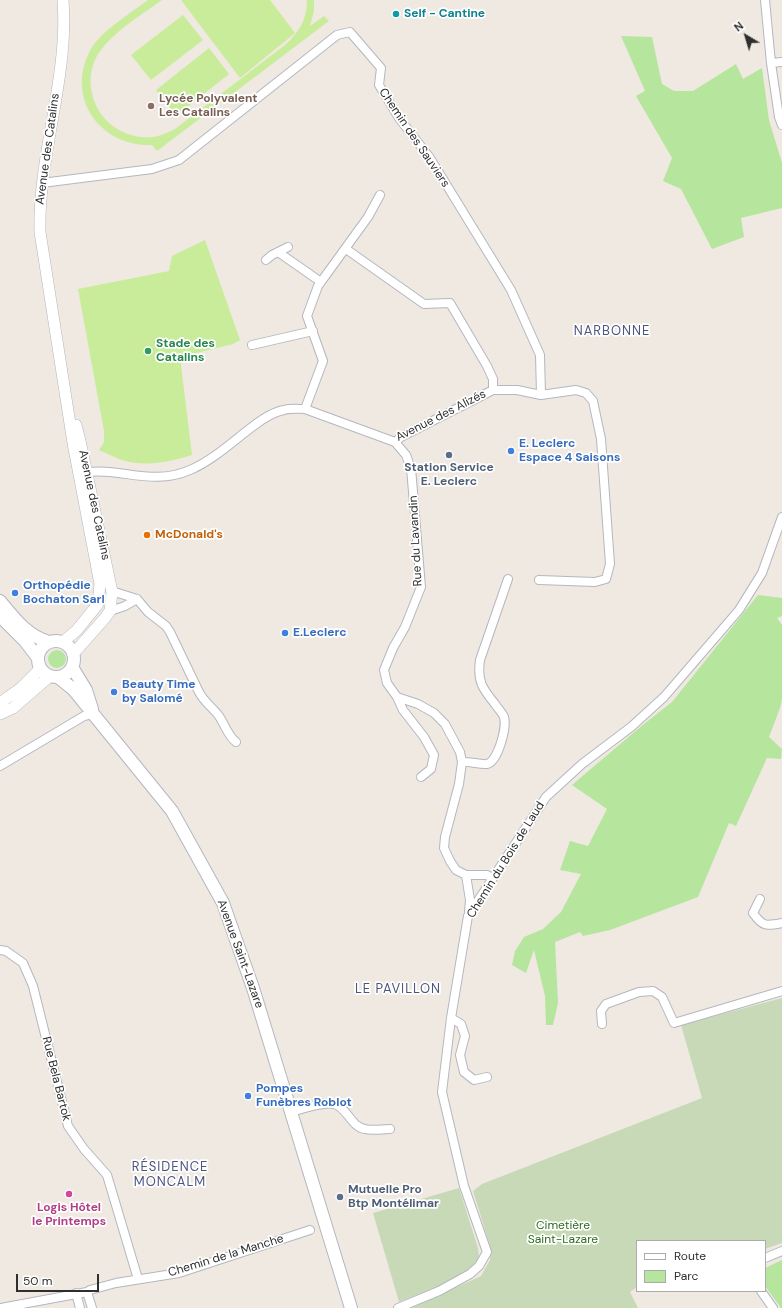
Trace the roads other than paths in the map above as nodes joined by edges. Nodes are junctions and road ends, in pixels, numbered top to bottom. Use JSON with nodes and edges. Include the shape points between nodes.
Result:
{"nodes":[{"id":1,"x":63,"y":0,"type":"edge"},
{"id":2,"x":765,"y":0,"type":"edge"},
{"id":3,"x":782,"y":62,"type":"edge"},
{"id":4,"x":771,"y":63,"type":"junction"},
{"id":5,"x":782,"y":126,"type":"edge"},
{"id":6,"x":42,"y":183,"type":"junction"},
{"id":7,"x":380,"y":195,"type":"dead end"},
{"id":8,"x":288,"y":247,"type":"dead end"},
{"id":9,"x":346,"y":248,"type":"junction"},
{"id":10,"x":278,"y":252,"type":"junction"},
{"id":11,"x":266,"y":260,"type":"dead end"},
{"id":12,"x":321,"y":282,"type":"junction"},
{"id":13,"x":313,"y":331,"type":"junction"},
{"id":14,"x":252,"y":345,"type":"dead end"},
{"id":15,"x":494,"y":390,"type":"junction"},
{"id":16,"x":541,"y":394,"type":"junction"},
{"id":17,"x":305,"y":409,"type":"junction"},
{"id":18,"x":395,"y":442,"type":"junction"},
{"id":19,"x":83,"y":473,"type":"junction"},
{"id":20,"x":782,"y":517,"type":"edge"},
{"id":21,"x":508,"y":579,"type":"dead end"},
{"id":22,"x":539,"y":580,"type":"dead end"},
{"id":23,"x":112,"y":592,"type":"junction"},
{"id":24,"x":137,"y":599,"type":"junction"},
{"id":25,"x":0,"y":601,"type":"edge"},
{"id":26,"x":98,"y":604,"type":"junction"},
{"id":27,"x":110,"y":611,"type":"junction"},
{"id":28,"x":0,"y":616,"type":"edge"},
{"id":29,"x":49,"y":642,"type":"junction"},
{"id":30,"x":63,"y":642,"type":"junction"},
{"id":31,"x":73,"y":654,"type":"junction"},
{"id":32,"x":72,"y":667,"type":"junction"},
{"id":33,"x":46,"y":670,"type":"junction"},
{"id":34,"x":397,"y":697,"type":"junction"},
{"id":35,"x":0,"y":703,"type":"edge"},
{"id":36,"x":0,"y":714,"type":"edge"},
{"id":37,"x":93,"y":714,"type":"junction"},
{"id":38,"x":236,"y":742,"type":"dead end"},
{"id":39,"x":462,"y":762,"type":"junction"},
{"id":40,"x":0,"y":766,"type":"edge"},
{"id":41,"x":421,"y":777,"type":"dead end"},
{"id":42,"x":466,"y":875,"type":"junction"},
{"id":43,"x":492,"y":878,"type":"junction"},
{"id":44,"x":760,"y":899,"type":"dead end"},
{"id":45,"x":468,"y":916,"type":"junction"},
{"id":46,"x":782,"y":923,"type":"edge"},
{"id":47,"x":0,"y":950,"type":"edge"},
{"id":48,"x":782,"y":991,"type":"edge"},
{"id":49,"x":451,"y":1018,"type":"junction"},
{"id":50,"x":602,"y":1024,"type":"dead end"},
{"id":51,"x":487,"y":1076,"type":"dead end"},
{"id":52,"x":291,"y":1112,"type":"junction"},
{"id":53,"x":390,"y":1129,"type":"dead end"},
{"id":54,"x":310,"y":1230,"type":"dead end"},
{"id":55,"x":782,"y":1251,"type":"edge"},
{"id":56,"x":766,"y":1258,"type":"edge"},
{"id":57,"x":138,"y":1278,"type":"junction"},
{"id":58,"x":87,"y":1292,"type":"junction"},
{"id":59,"x":762,"y":1292,"type":"edge"},
{"id":60,"x":76,"y":1293,"type":"junction"},
{"id":61,"x":1,"y":1308,"type":"edge"},
{"id":62,"x":80,"y":1308,"type":"edge"},
{"id":63,"x":92,"y":1308,"type":"edge"},
{"id":64,"x":351,"y":1308,"type":"edge"},
{"id":65,"x":398,"y":1308,"type":"edge"},
{"id":66,"x":773,"y":1308,"type":"edge"}],
"edges":[{"from":1,"to":6,"type":"street","name":"Avenue des Catalins","via":[[63,51]]},
{"from":2,"to":4,"type":"street"},
{"from":3,"to":4,"type":"street"},
{"from":4,"to":5,"type":"street"},
{"from":6,"to":16,"type":"street","name":"Chemin des Sauviers","via":[[152,169],[179,160],[337,35],[350,32],[381,68],[379,85],[399,118],[430,158],[511,290],[540,355]]},
{"from":6,"to":19,"type":"street","name":"Avenue des Catalins","via":[[40,232],[73,443]]},
{"from":7,"to":9,"type":"street"},
{"from":8,"to":10,"type":"street"},
{"from":9,"to":12,"type":"street"},
{"from":9,"to":15,"type":"street","via":[[424,304],[450,303],[487,366],[493,379]]},
{"from":10,"to":11,"type":"street"},
{"from":10,"to":12,"type":"street"},
{"from":12,"to":13,"type":"street","via":[[308,316]]},
{"from":13,"to":14,"type":"street"},
{"from":13,"to":17,"type":"street","via":[[323,361]]},
{"from":15,"to":16,"type":"street","name":"Avenue des Alizés"},
{"from":15,"to":18,"type":"street","name":"Avenue des Alizés","via":[[421,426]]},
{"from":16,"to":22,"type":"street","name":"Avenue des Alizés","via":[[576,390],[586,393],[593,401],[601,439],[610,564],[606,579],[595,582]]},
{"from":17,"to":18,"type":"street","name":"Avenue des Alizés"},
{"from":17,"to":19,"type":"street","name":"Avenue des Alizés","via":[[282,410],[264,418],[214,456],[190,470],[175,475],[143,477],[97,471]]},
{"from":18,"to":34,"type":"street","name":"Rue du Lavandin","via":[[406,455],[412,468],[421,587],[384,670],[387,683]]},
{"from":19,"to":23,"type":"street","name":"Avenue des Catalins"},
{"from":19,"to":26,"type":"street","name":"Avenue des Catalins","via":[[100,584]]},
{"from":20,"to":43,"type":"street","name":"Chemin du Bois de Laud","via":[[762,573],[739,610],[664,697],[546,796]]},
{"from":21,"to":39,"type":"street","via":[[478,670],[483,689],[504,719],[499,750],[492,762],[487,764]]},
{"from":23,"to":24,"type":"street"},
{"from":23,"to":26,"type":"street"},
{"from":23,"to":27,"type":"street","name":"Avenue des Catalins"},
{"from":24,"to":27,"type":"street"},
{"from":24,"to":38,"type":"street","via":[[148,612],[166,626],[202,698],[219,716],[231,739]]},
{"from":25,"to":29,"type":"main road","via":[[30,634]]},
{"from":26,"to":30,"type":"street","via":[[77,630]]},
{"from":27,"to":31,"type":"street"},
{"from":28,"to":33,"type":"main road","name":"Avenue Saint-Lazare","via":[[25,641]]},
{"from":29,"to":30,"type":"main road"},
{"from":29,"to":33,"type":"main road","via":[[39,651]]},
{"from":30,"to":31,"type":"main road","via":[[69,646]]},
{"from":31,"to":32,"type":"main road"},
{"from":32,"to":33,"type":"main road","via":[[69,671]]},
{"from":32,"to":37,"type":"main road","name":"Avenue Saint-Lazare","via":[[86,690]]},
{"from":33,"to":35,"type":"street"},
{"from":33,"to":36,"type":"street","via":[[13,708]]},
{"from":33,"to":37,"type":"main road","name":"Avenue Saint-Lazare","via":[[73,689]]},
{"from":34,"to":39,"type":"street","via":[[434,713],[445,724],[460,752]]},
{"from":34,"to":41,"type":"street","name":"Rue du Lavandin","via":[[403,710],[434,754],[431,769]]},
{"from":37,"to":40,"type":"street","via":[[84,716]]},
{"from":37,"to":52,"type":"main road","name":"Avenue Saint-Lazare","via":[[172,811],[223,903],[253,988]]},
{"from":39,"to":42,"type":"street","via":[[444,848],[456,870]]},
{"from":42,"to":43,"type":"street","via":[[487,875]]},
{"from":42,"to":45,"type":"street","via":[[470,900]]},
{"from":43,"to":45,"type":"street","name":"Chemin du Bois de Laud"},
{"from":44,"to":46,"type":"street","via":[[753,913],[759,923],[769,926]]},
{"from":45,"to":49,"type":"street","name":"Chemin du Bois de Laud"},
{"from":47,"to":57,"type":"street","name":"Rue Bela Bartok","via":[[6,951],[23,963],[33,986],[68,1126],[107,1175]]},
{"from":48,"to":50,"type":"street","via":[[674,1023],[662,997],[652,991],[639,992],[606,1004],[601,1011]]},
{"from":49,"to":51,"type":"street","via":[[461,1024],[465,1036],[460,1055],[464,1072],[474,1080]]},
{"from":49,"to":65,"type":"street","name":"Chemin du Bois de Laud","via":[[442,1092],[464,1186],[487,1252],[479,1266],[470,1274],[439,1291]]},
{"from":52,"to":53,"type":"street","via":[[334,1104],[364,1129]]},
{"from":52,"to":64,"type":"main road","name":"Avenue Saint-Lazare"},
{"from":54,"to":57,"type":"street","name":"Chemin de la Manche","via":[[179,1273]]},
{"from":55,"to":56,"type":"street"},
{"from":57,"to":58,"type":"street","name":"Chemin de la Manche"},
{"from":58,"to":60,"type":"street","name":"Chemin de la Manche"},
{"from":58,"to":63,"type":"street"},
{"from":59,"to":66,"type":"street"},
{"from":60,"to":61,"type":"street","name":"Chemin de la Manche"},
{"from":60,"to":62,"type":"street"}]}
